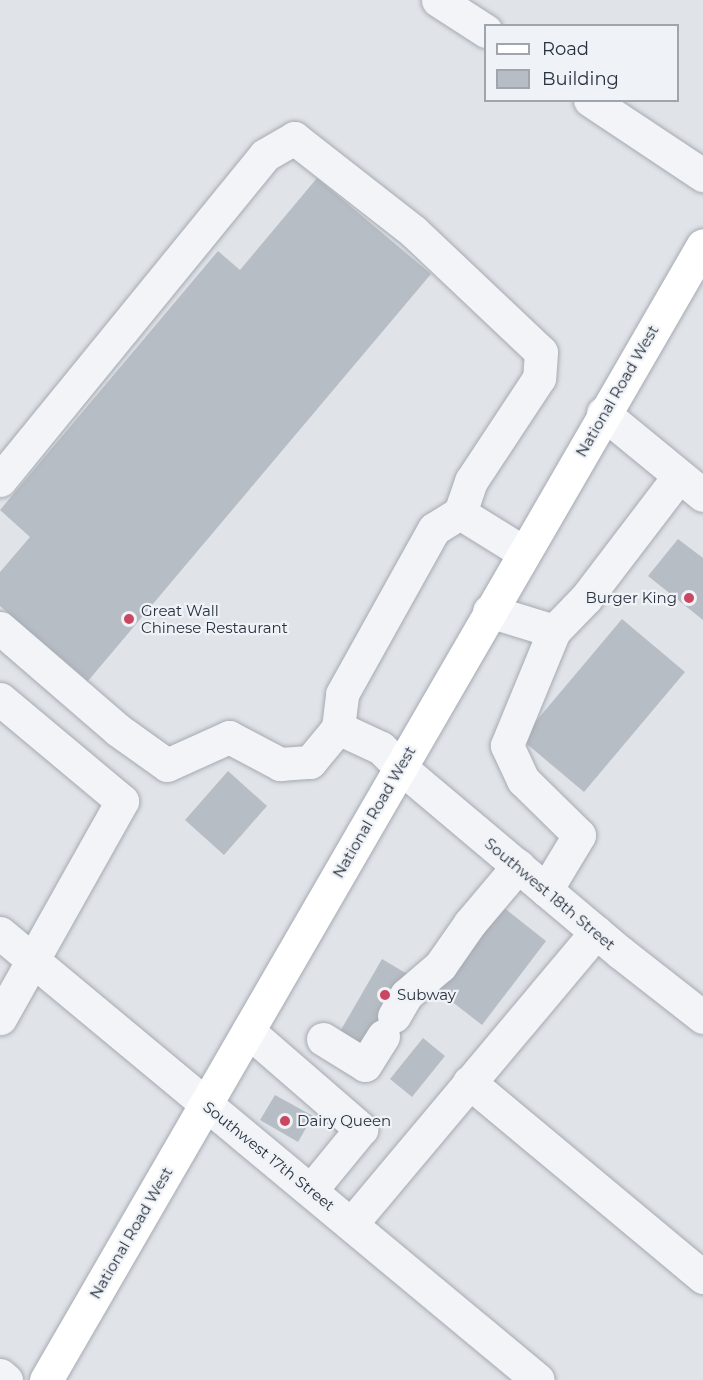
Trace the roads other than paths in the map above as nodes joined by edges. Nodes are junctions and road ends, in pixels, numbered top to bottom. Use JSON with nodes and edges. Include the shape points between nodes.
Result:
{"nodes":[{"id":1,"x":438,"y":0,"type":"edge"},
{"id":2,"x":484,"y":30,"type":"edge"},
{"id":3,"x":593,"y":102,"type":"edge"},
{"id":4,"x":703,"y":175,"type":"edge"},
{"id":5,"x":703,"y":245,"type":"edge"},
{"id":6,"x":603,"y":413,"type":"junction"},
{"id":7,"x":0,"y":480,"type":"edge"},
{"id":8,"x":691,"y":485,"type":"edge"},
{"id":9,"x":460,"y":513,"type":"junction"},
{"id":10,"x":523,"y":552,"type":"junction"},
{"id":11,"x":489,"y":611,"type":"junction"},
{"id":12,"x":0,"y":628,"type":"edge"},
{"id":13,"x":554,"y":631,"type":"junction"},
{"id":14,"x":0,"y":699,"type":"edge"},
{"id":15,"x":338,"y":728,"type":"junction"},
{"id":16,"x":400,"y":767,"type":"junction"},
{"id":17,"x":518,"y":866,"type":"junction"},
{"id":18,"x":546,"y":890,"type":"junction"},
{"id":19,"x":596,"y":932,"type":"junction"},
{"id":20,"x":0,"y":933,"type":"edge"},
{"id":21,"x":33,"y":959,"type":"junction"},
{"id":22,"x":703,"y":1017,"type":"edge"},
{"id":23,"x":0,"y":1018,"type":"edge"},
{"id":24,"x":248,"y":1031,"type":"junction"},
{"id":25,"x":322,"y":1039,"type":"dead end"},
{"id":26,"x":469,"y":1082,"type":"junction"},
{"id":27,"x":206,"y":1104,"type":"junction"},
{"id":28,"x":311,"y":1190,"type":"junction"},
{"id":29,"x":352,"y":1223,"type":"junction"},
{"id":30,"x":703,"y":1277,"type":"edge"},
{"id":31,"x":0,"y":1375,"type":"edge"},
{"id":32,"x":6,"y":1380,"type":"edge"},
{"id":33,"x":46,"y":1380,"type":"edge"},
{"id":34,"x":538,"y":1380,"type":"edge"}],
"edges":[{"from":1,"to":2,"type":"street"},
{"from":3,"to":4,"type":"street"},
{"from":5,"to":6,"type":"main road","name":"National Road West"},
{"from":6,"to":8,"type":"street"},
{"from":6,"to":10,"type":"main road","name":"National Road West"},
{"from":7,"to":9,"type":"street","via":[[265,155],[294,138],[413,231],[541,352],[538,378],[471,481]]},
{"from":8,"to":13,"type":"street"},
{"from":9,"to":10,"type":"street"},
{"from":9,"to":15,"type":"street","via":[[434,529],[342,694]]},
{"from":10,"to":11,"type":"main road","name":"National Road West"},
{"from":11,"to":13,"type":"street"},
{"from":11,"to":16,"type":"main road","name":"National Road West"},
{"from":12,"to":15,"type":"street","via":[[118,730],[167,765],[229,736],[280,764],[310,762]]},
{"from":13,"to":18,"type":"street","via":[[507,745],[523,780],[579,835]]},
{"from":14,"to":21,"type":"street","via":[[122,801]]},
{"from":15,"to":16,"type":"street","name":"Southwest 18th Street","via":[[381,748]]},
{"from":16,"to":17,"type":"street","name":"Southwest 18th Street"},
{"from":16,"to":24,"type":"main road","name":"National Road West"},
{"from":17,"to":18,"type":"street","name":"Southwest 18th Street"},
{"from":17,"to":25,"type":"street","via":[[440,966],[406,995],[365,1065]]},
{"from":18,"to":19,"type":"street","name":"Southwest 18th Street"},
{"from":19,"to":22,"type":"street","name":"Southwest 18th Street"},
{"from":19,"to":26,"type":"street"},
{"from":20,"to":21,"type":"street","name":"Southwest 17th Street"},
{"from":21,"to":23,"type":"street"},
{"from":21,"to":27,"type":"street","name":"Southwest 17th Street"},
{"from":24,"to":27,"type":"main road","name":"National Road West"},
{"from":24,"to":28,"type":"street","via":[[361,1129]]},
{"from":26,"to":29,"type":"street"},
{"from":26,"to":30,"type":"street"},
{"from":27,"to":28,"type":"street","name":"Southwest 17th Street"},
{"from":27,"to":33,"type":"main road","name":"National Road West"},
{"from":28,"to":29,"type":"street","name":"Southwest 17th Street"},
{"from":29,"to":34,"type":"street","name":"Southwest 17th Street"},
{"from":31,"to":32,"type":"street"}]}
